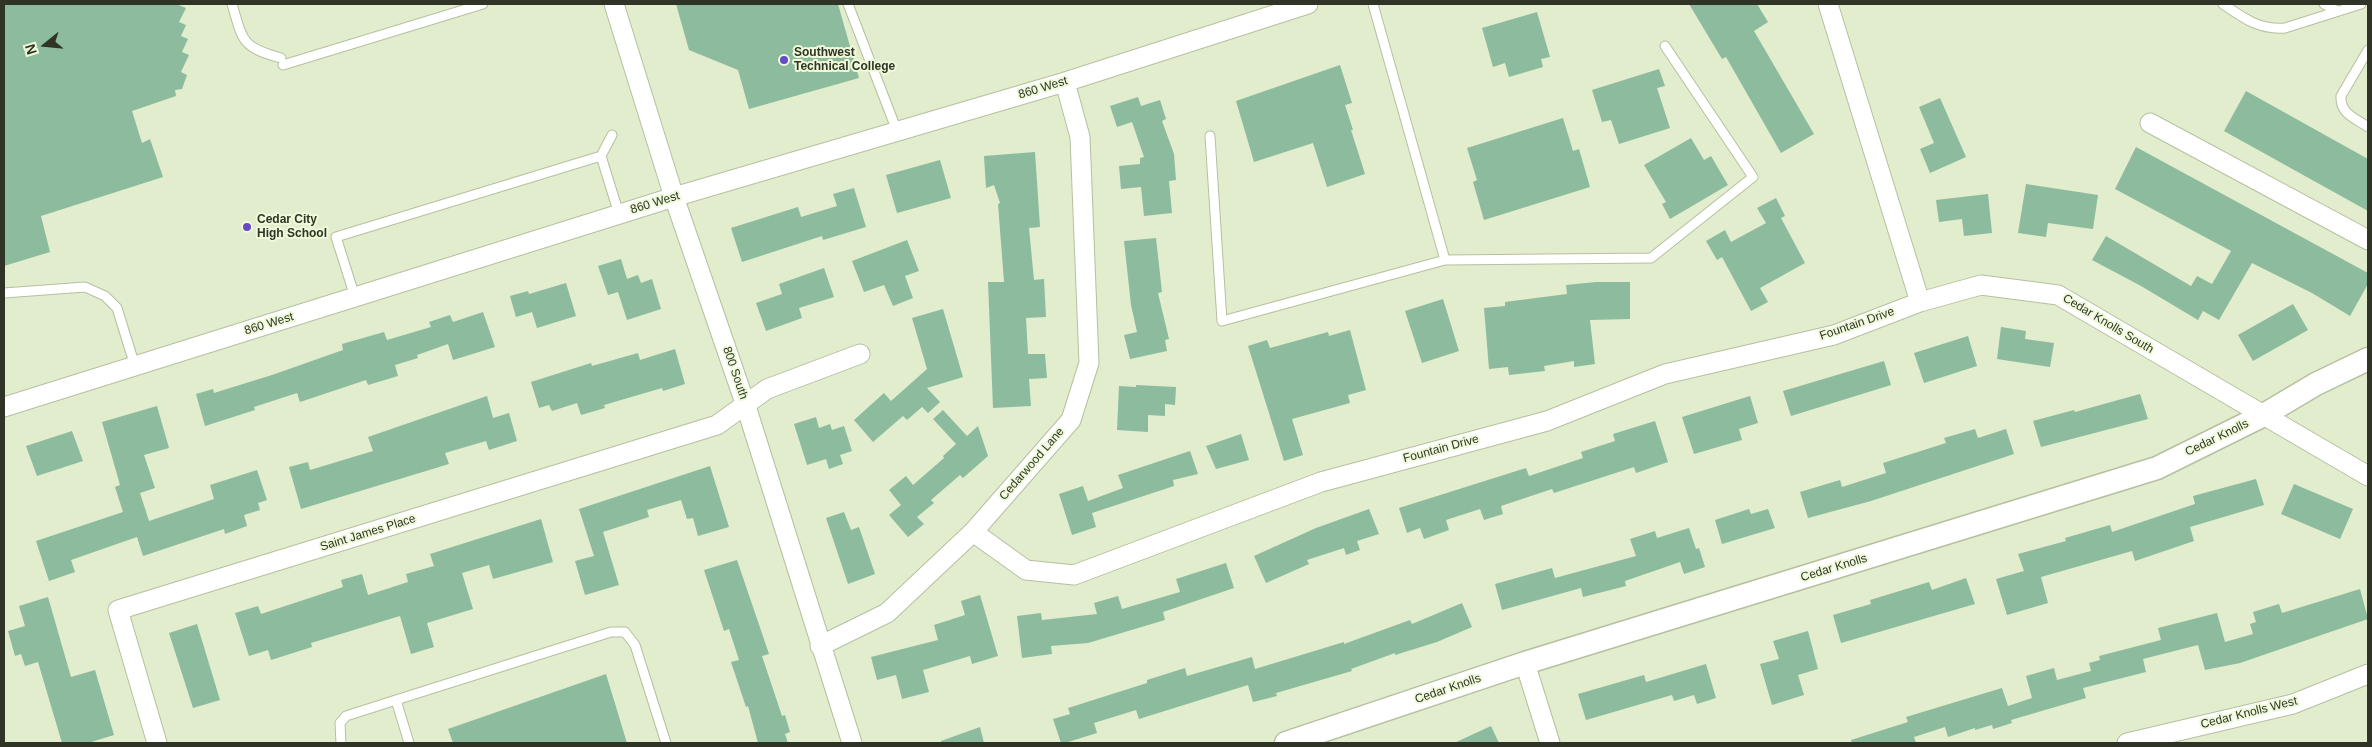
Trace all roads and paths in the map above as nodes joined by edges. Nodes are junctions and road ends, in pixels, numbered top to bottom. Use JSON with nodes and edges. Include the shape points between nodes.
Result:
{"nodes":[{"id":1,"x":232,"y":4,"type":"edge"},
{"id":2,"x":483,"y":4,"type":"edge"},
{"id":3,"x":614,"y":4,"type":"edge"},
{"id":4,"x":848,"y":4,"type":"edge"},
{"id":5,"x":1308,"y":4,"type":"edge"},
{"id":6,"x":1373,"y":4,"type":"edge"},
{"id":7,"x":1828,"y":4,"type":"edge"},
{"id":8,"x":2223,"y":4,"type":"edge"},
{"id":9,"x":2324,"y":4,"type":"edge"},
{"id":10,"x":2361,"y":4,"type":"edge"},
{"id":11,"x":2337,"y":11,"type":"junction"},
{"id":12,"x":1665,"y":46,"type":"dead end"},
{"id":13,"x":2368,"y":50,"type":"edge"},
{"id":14,"x":1065,"y":82,"type":"junction"},
{"id":15,"x":2150,"y":124,"type":"dead end"},
{"id":16,"x":2368,"y":127,"type":"edge"},
{"id":17,"x":897,"y":131,"type":"junction"},
{"id":18,"x":612,"y":135,"type":"dead end"},
{"id":19,"x":1210,"y":136,"type":"dead end"},
{"id":20,"x":601,"y":156,"type":"junction"},
{"id":21,"x":674,"y":197,"type":"junction"},
{"id":22,"x":619,"y":214,"type":"junction"},
{"id":23,"x":2368,"y":240,"type":"edge"},
{"id":24,"x":1445,"y":260,"type":"junction"},
{"id":25,"x":4,"y":293,"type":"edge"},
{"id":26,"x":355,"y":297,"type":"junction"},
{"id":27,"x":1920,"y":302,"type":"junction"},
{"id":28,"x":860,"y":354,"type":"dead end"},
{"id":29,"x":2368,"y":359,"type":"edge"},
{"id":30,"x":135,"y":366,"type":"junction"},
{"id":31,"x":746,"y":406,"type":"junction"},
{"id":32,"x":4,"y":407,"type":"edge"},
{"id":33,"x":2262,"y":416,"type":"junction"},
{"id":34,"x":2368,"y":476,"type":"edge"},
{"id":35,"x":973,"y":532,"type":"junction"},
{"id":36,"x":820,"y":646,"type":"junction"},
{"id":37,"x":1525,"y":663,"type":"junction"},
{"id":38,"x":2368,"y":674,"type":"edge"},
{"id":39,"x":396,"y":700,"type":"junction"},
{"id":40,"x":157,"y":743,"type":"edge"},
{"id":41,"x":341,"y":743,"type":"edge"},
{"id":42,"x":409,"y":743,"type":"edge"},
{"id":43,"x":666,"y":743,"type":"edge"},
{"id":44,"x":852,"y":743,"type":"edge"},
{"id":45,"x":1286,"y":743,"type":"edge"},
{"id":46,"x":1550,"y":743,"type":"edge"},
{"id":47,"x":2128,"y":743,"type":"edge"}],
"edges":[{"from":1,"to":2,"type":"lane","via":[[243,40],[258,51],[282,61]]},
{"from":3,"to":21,"type":"street","name":"800 South"},
{"from":4,"to":17,"type":"lane"},
{"from":5,"to":14,"type":"street","name":"860 West"},
{"from":6,"to":24,"type":"lane"},
{"from":7,"to":27,"type":"street"},
{"from":8,"to":11,"type":"lane","via":[[2250,22],[2274,29]]},
{"from":9,"to":11,"type":"lane"},
{"from":10,"to":11,"type":"lane"},
{"from":12,"to":24,"type":"lane","via":[[1753,177],[1651,258]]},
{"from":13,"to":16,"type":"lane","via":[[2342,96],[2341,105],[2344,112]]},
{"from":14,"to":17,"type":"street","name":"860 West"},
{"from":14,"to":35,"type":"street","name":"Cedarwood Lane","via":[[1080,137],[1089,363],[1071,420]]},
{"from":15,"to":23,"type":"street"},
{"from":17,"to":21,"type":"street","name":"860 West"},
{"from":18,"to":20,"type":"lane"},
{"from":19,"to":24,"type":"lane","via":[[1222,321]]},
{"from":20,"to":22,"type":"lane"},
{"from":20,"to":26,"type":"lane","via":[[336,237]]},
{"from":21,"to":22,"type":"street","name":"860 West"},
{"from":21,"to":31,"type":"street","name":"800 South"},
{"from":22,"to":26,"type":"street","name":"860 West"},
{"from":25,"to":30,"type":"lane","via":[[85,287],[105,296],[117,308]]},
{"from":26,"to":30,"type":"street","name":"860 West"},
{"from":27,"to":33,"type":"street","name":"Cedar Knolls South","via":[[1981,285],[2058,295]]},
{"from":27,"to":35,"type":"street","name":"Fountain Drive","via":[[1834,335],[1664,374],[1547,421],[1321,482],[1074,575],[1026,570]]},
{"from":28,"to":31,"type":"street","via":[[767,388]]},
{"from":29,"to":33,"type":"street","name":"Cedar Knolls","via":[[2316,384]]},
{"from":30,"to":32,"type":"street","name":"860 West"},
{"from":31,"to":36,"type":"street","name":"800 South"},
{"from":31,"to":40,"type":"street","name":"Saint James Place","via":[[717,425],[118,610]]},
{"from":33,"to":34,"type":"street","name":"Cedar Knolls South"},
{"from":33,"to":37,"type":"street","name":"Cedar Knolls","via":[[2157,468]]},
{"from":35,"to":36,"type":"street","name":"Cedarwood Lane","via":[[887,613]]},
{"from":36,"to":44,"type":"street","name":"800 South"},
{"from":37,"to":45,"type":"street","name":"Cedar Knolls"},
{"from":37,"to":46,"type":"street"},
{"from":38,"to":47,"type":"street","name":"Cedar Knolls West","via":[[2293,704]]},
{"from":39,"to":41,"type":"lane","via":[[346,716],[340,723]]},
{"from":39,"to":42,"type":"lane"},
{"from":39,"to":43,"type":"lane","via":[[611,632],[625,632],[635,645]]}]}
